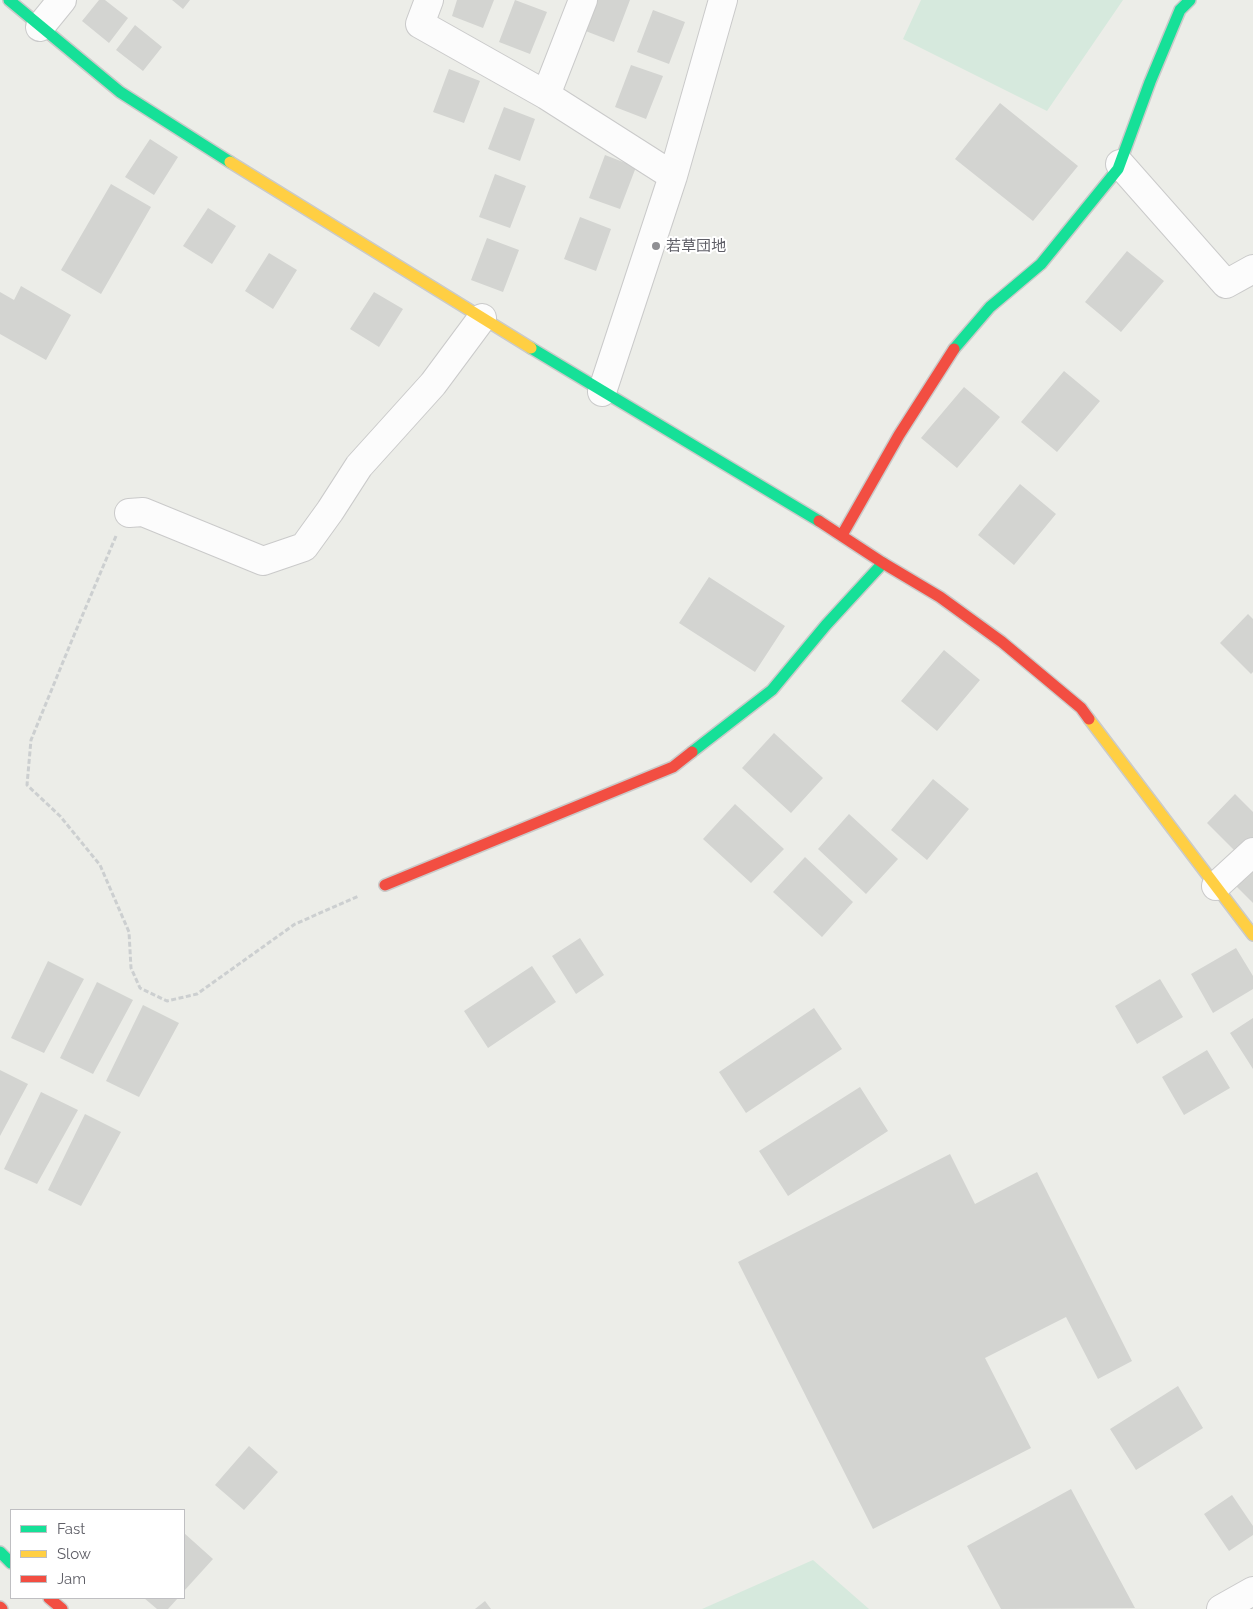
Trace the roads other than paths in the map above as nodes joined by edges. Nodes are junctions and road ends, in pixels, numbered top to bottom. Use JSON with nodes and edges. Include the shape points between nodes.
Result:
{"nodes":[{"id":1,"x":9,"y":0,"type":"edge"},
{"id":2,"x":62,"y":0,"type":"edge"},
{"id":3,"x":429,"y":0,"type":"edge"},
{"id":4,"x":583,"y":0,"type":"edge"},
{"id":5,"x":724,"y":0,"type":"edge"},
{"id":6,"x":1190,"y":0,"type":"edge"},
{"id":7,"x":40,"y":27,"type":"junction"},
{"id":8,"x":546,"y":95,"type":"junction"},
{"id":9,"x":1120,"y":164,"type":"junction"},
{"id":10,"x":673,"y":176,"type":"junction"},
{"id":11,"x":1253,"y":268,"type":"edge"},
{"id":12,"x":482,"y":318,"type":"junction"},
{"id":13,"x":602,"y":392,"type":"junction"},
{"id":14,"x":128,"y":513,"type":"dead end"},
{"id":15,"x":842,"y":535,"type":"junction"},
{"id":16,"x":883,"y":563,"type":"junction"},
{"id":17,"x":1253,"y":852,"type":"edge"},
{"id":18,"x":385,"y":885,"type":"road end"},
{"id":19,"x":1216,"y":886,"type":"junction"},
{"id":20,"x":1253,"y":935,"type":"edge"},
{"id":21,"x":0,"y":1552,"type":"edge"},
{"id":22,"x":10,"y":1562,"type":"edge"},
{"id":23,"x":1253,"y":1591,"type":"edge"},
{"id":24,"x":51,"y":1599,"type":"edge"},
{"id":25,"x":62,"y":1609,"type":"edge"},
{"id":26,"x":1221,"y":1609,"type":"edge"}],
"edges":[{"from":1,"to":7,"type":"street"},
{"from":2,"to":7,"type":"street"},
{"from":3,"to":8,"type":"street","via":[[420,24]]},
{"from":4,"to":8,"type":"street"},
{"from":5,"to":10,"type":"street"},
{"from":6,"to":9,"type":"street","via":[[1180,10]]},
{"from":7,"to":12,"type":"street","via":[[120,92]]},
{"from":8,"to":10,"type":"street"},
{"from":9,"to":11,"type":"street","via":[[1226,284]]},
{"from":9,"to":15,"type":"street","via":[[1041,264],[990,307],[952,351],[898,435]]},
{"from":10,"to":13,"type":"street"},
{"from":12,"to":13,"type":"street"},
{"from":12,"to":14,"type":"street","via":[[433,384],[358,466],[304,547],[263,561],[143,512]]},
{"from":13,"to":15,"type":"street"},
{"from":15,"to":16,"type":"street"},
{"from":16,"to":18,"type":"street","via":[[772,690],[672,767]]},
{"from":16,"to":19,"type":"street","via":[[940,597],[1002,642],[1081,708]]},
{"from":17,"to":19,"type":"street"},
{"from":19,"to":20,"type":"street"},
{"from":21,"to":22,"type":"street"},
{"from":23,"to":26,"type":"street"},
{"from":24,"to":25,"type":"street"}]}
